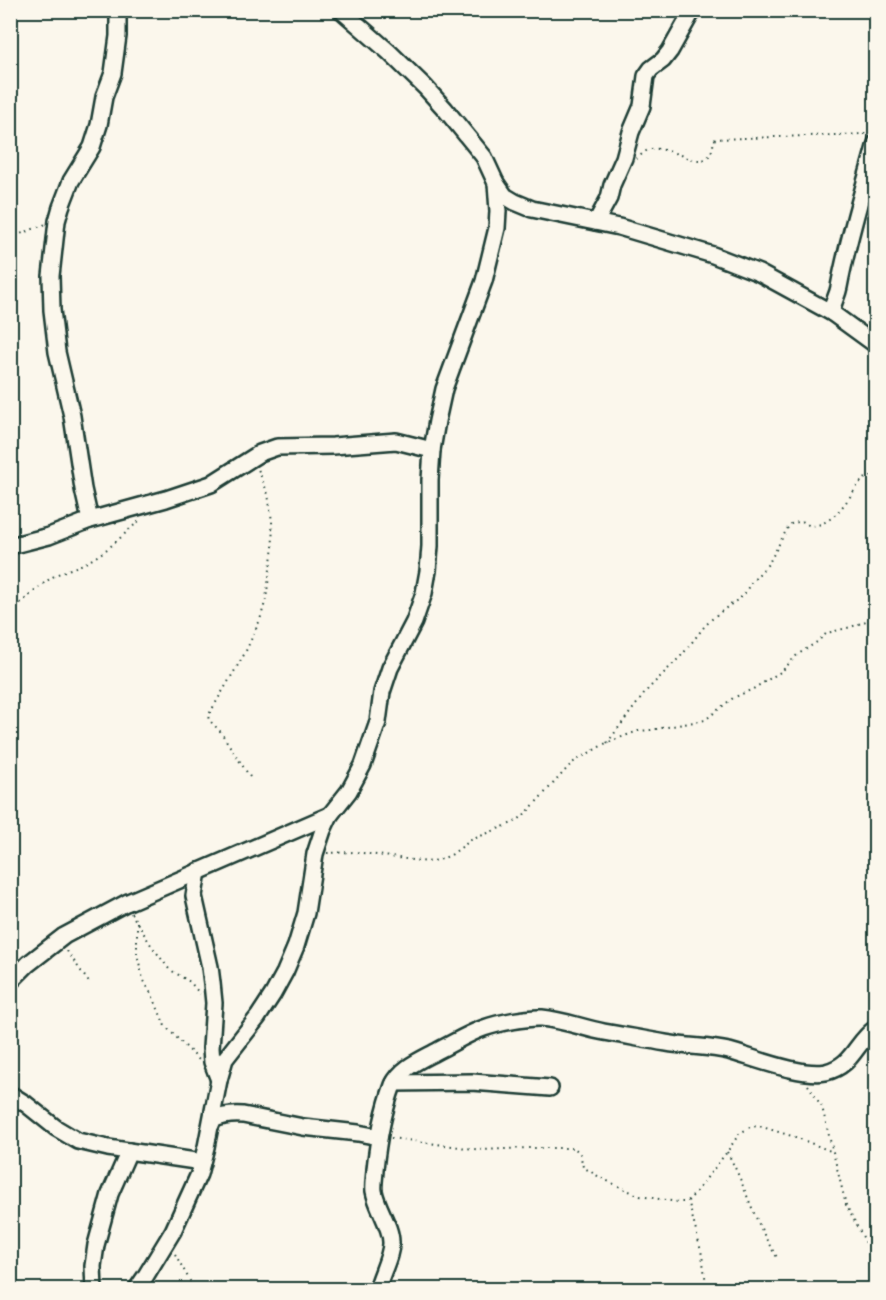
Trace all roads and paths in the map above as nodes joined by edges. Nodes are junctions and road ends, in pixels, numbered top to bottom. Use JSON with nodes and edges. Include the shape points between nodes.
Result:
{"nodes":[{"id":1,"x":118,"y":10,"type":"edge"},
{"id":2,"x":341,"y":10,"type":"edge"},
{"id":3,"x":693,"y":10,"type":"edge"},
{"id":4,"x":872,"y":139,"type":"edge"},
{"id":5,"x":619,"y":167,"type":"junction"},
{"id":6,"x":496,"y":183,"type":"junction"},
{"id":7,"x":57,"y":221,"type":"junction"},
{"id":8,"x":596,"y":222,"type":"junction"},
{"id":9,"x":10,"y":238,"type":"edge"},
{"id":10,"x":832,"y":313,"type":"junction"},
{"id":11,"x":876,"y":345,"type":"edge"},
{"id":12,"x":432,"y":450,"type":"junction"},
{"id":13,"x":253,"y":458,"type":"junction"},
{"id":14,"x":876,"y":475,"type":"edge"},
{"id":15,"x":144,"y":518,"type":"dead end"},
{"id":16,"x":90,"y":520,"type":"junction"},
{"id":17,"x":10,"y":546,"type":"edge"},
{"id":18,"x":10,"y":610,"type":"edge"},
{"id":19,"x":876,"y":617,"type":"edge"},
{"id":20,"x":606,"y":743,"type":"junction"},
{"id":21,"x":250,"y":777,"type":"dead end"},
{"id":22,"x":330,"y":815,"type":"junction"},
{"id":23,"x":315,"y":854,"type":"junction"},
{"id":24,"x":198,"y":872,"type":"junction"},
{"id":25,"x":180,"y":879,"type":"junction"},
{"id":26,"x":194,"y":896,"type":"junction"},
{"id":27,"x":126,"y":903,"type":"junction"},
{"id":28,"x":137,"y":922,"type":"junction"},
{"id":29,"x":64,"y":936,"type":"junction"},
{"id":30,"x":181,"y":976,"type":"dead end"},
{"id":31,"x":10,"y":982,"type":"edge"},
{"id":32,"x":90,"y":984,"type":"dead end"},
{"id":33,"x":876,"y":1028,"type":"edge"},
{"id":34,"x":203,"y":1064,"type":"dead end"},
{"id":35,"x":791,"y":1069,"type":"junction"},
{"id":36,"x":219,"y":1080,"type":"junction"},
{"id":37,"x":394,"y":1083,"type":"junction"},
{"id":38,"x":550,"y":1089,"type":"dead end"},
{"id":39,"x":10,"y":1094,"type":"edge"},
{"id":40,"x":211,"y":1125,"type":"junction"},
{"id":41,"x":379,"y":1137,"type":"junction"},
{"id":42,"x":129,"y":1151,"type":"junction"},
{"id":43,"x":727,"y":1152,"type":"junction"},
{"id":44,"x":833,"y":1152,"type":"junction"},
{"id":45,"x":202,"y":1162,"type":"junction"},
{"id":46,"x":688,"y":1200,"type":"junction"},
{"id":47,"x":175,"y":1254,"type":"dead end"},
{"id":48,"x":777,"y":1257,"type":"dead end"},
{"id":49,"x":876,"y":1262,"type":"edge"},
{"id":50,"x":94,"y":1290,"type":"edge"},
{"id":51,"x":136,"y":1290,"type":"edge"},
{"id":52,"x":195,"y":1290,"type":"edge"},
{"id":53,"x":377,"y":1290,"type":"edge"},
{"id":54,"x":707,"y":1290,"type":"edge"}],
"edges":[{"from":1,"to":7,"type":"street","via":[[113,74],[99,125],[92,147],[71,181]]},
{"from":2,"to":6,"type":"street","via":[[445,109],[484,157]]},
{"from":3,"to":5,"type":"street","via":[[663,60],[646,76],[642,106]]},
{"from":4,"to":5,"type":"path","via":[[716,139],[707,159],[649,149],[630,164]]},
{"from":4,"to":10,"type":"street"},
{"from":5,"to":8,"type":"street"},
{"from":6,"to":8,"type":"street","via":[[506,196],[532,209]]},
{"from":6,"to":12,"type":"street","via":[[497,228],[484,281],[444,389]]},
{"from":7,"to":9,"type":"path"},
{"from":7,"to":16,"type":"street","via":[[52,310]]},
{"from":8,"to":10,"type":"street","via":[[713,255],[759,273]]},
{"from":10,"to":11,"type":"street"},
{"from":12,"to":13,"type":"street","via":[[380,441],[277,447]]},
{"from":12,"to":22,"type":"street","via":[[430,546],[424,593],[390,668],[363,765]]},
{"from":13,"to":16,"type":"street","via":[[212,484]]},
{"from":13,"to":21,"type":"path","via":[[271,506],[273,548],[266,599],[245,653],[208,716]]},
{"from":14,"to":20,"type":"path","via":[[862,481],[846,503],[822,524],[791,524],[769,563],[745,593],[704,627]]},
{"from":15,"to":18,"type":"path","via":[[105,551],[52,578]]},
{"from":16,"to":17,"type":"street"},
{"from":19,"to":20,"type":"path","via":[[827,633],[782,671],[733,698],[705,720],[638,731]]},
{"from":20,"to":23,"type":"path","via":[[572,763],[517,821],[471,840],[439,860],[427,862],[355,852]]},
{"from":22,"to":23,"type":"street"},
{"from":22,"to":24,"type":"street"},
{"from":23,"to":36,"type":"street","via":[[306,913],[289,963],[258,1017],[225,1059]]},
{"from":24,"to":25,"type":"street"},
{"from":24,"to":26,"type":"street"},
{"from":25,"to":26,"type":"street"},
{"from":25,"to":27,"type":"street"},
{"from":26,"to":36,"type":"street","via":[[210,967],[214,1010],[212,1062]]},
{"from":27,"to":28,"type":"path"},
{"from":27,"to":29,"type":"street"},
{"from":28,"to":30,"type":"path","via":[[168,968]]},
{"from":28,"to":34,"type":"path","via":[[137,954],[143,979],[165,1026]]},
{"from":29,"to":31,"type":"street"},
{"from":29,"to":32,"type":"path","via":[[68,952]]},
{"from":33,"to":35,"type":"street","via":[[837,1068],[815,1073]]},
{"from":35,"to":37,"type":"street","via":[[726,1050],[669,1044],[541,1018],[483,1028],[405,1069]]},
{"from":35,"to":44,"type":"path","via":[[805,1080],[820,1102]]},
{"from":36,"to":40,"type":"street"},
{"from":37,"to":38,"type":"street","via":[[472,1082]]},
{"from":37,"to":41,"type":"street"},
{"from":39,"to":42,"type":"street","via":[[67,1136],[90,1145]]},
{"from":40,"to":41,"type":"street","via":[[220,1116],[232,1114]]},
{"from":40,"to":45,"type":"street"},
{"from":41,"to":46,"type":"path","via":[[482,1150],[574,1148],[587,1169],[628,1191],[653,1199]]},
{"from":41,"to":53,"type":"street","via":[[374,1190],[392,1245]]},
{"from":42,"to":45,"type":"street"},
{"from":42,"to":50,"type":"street","via":[[110,1194],[96,1245]]},
{"from":43,"to":44,"type":"path","via":[[739,1134],[759,1126]]},
{"from":43,"to":46,"type":"path"},
{"from":43,"to":48,"type":"path"},
{"from":44,"to":49,"type":"path","via":[[846,1205]]},
{"from":45,"to":51,"type":"street","via":[[174,1230]]},
{"from":46,"to":54,"type":"path"},
{"from":47,"to":52,"type":"path"}]}
